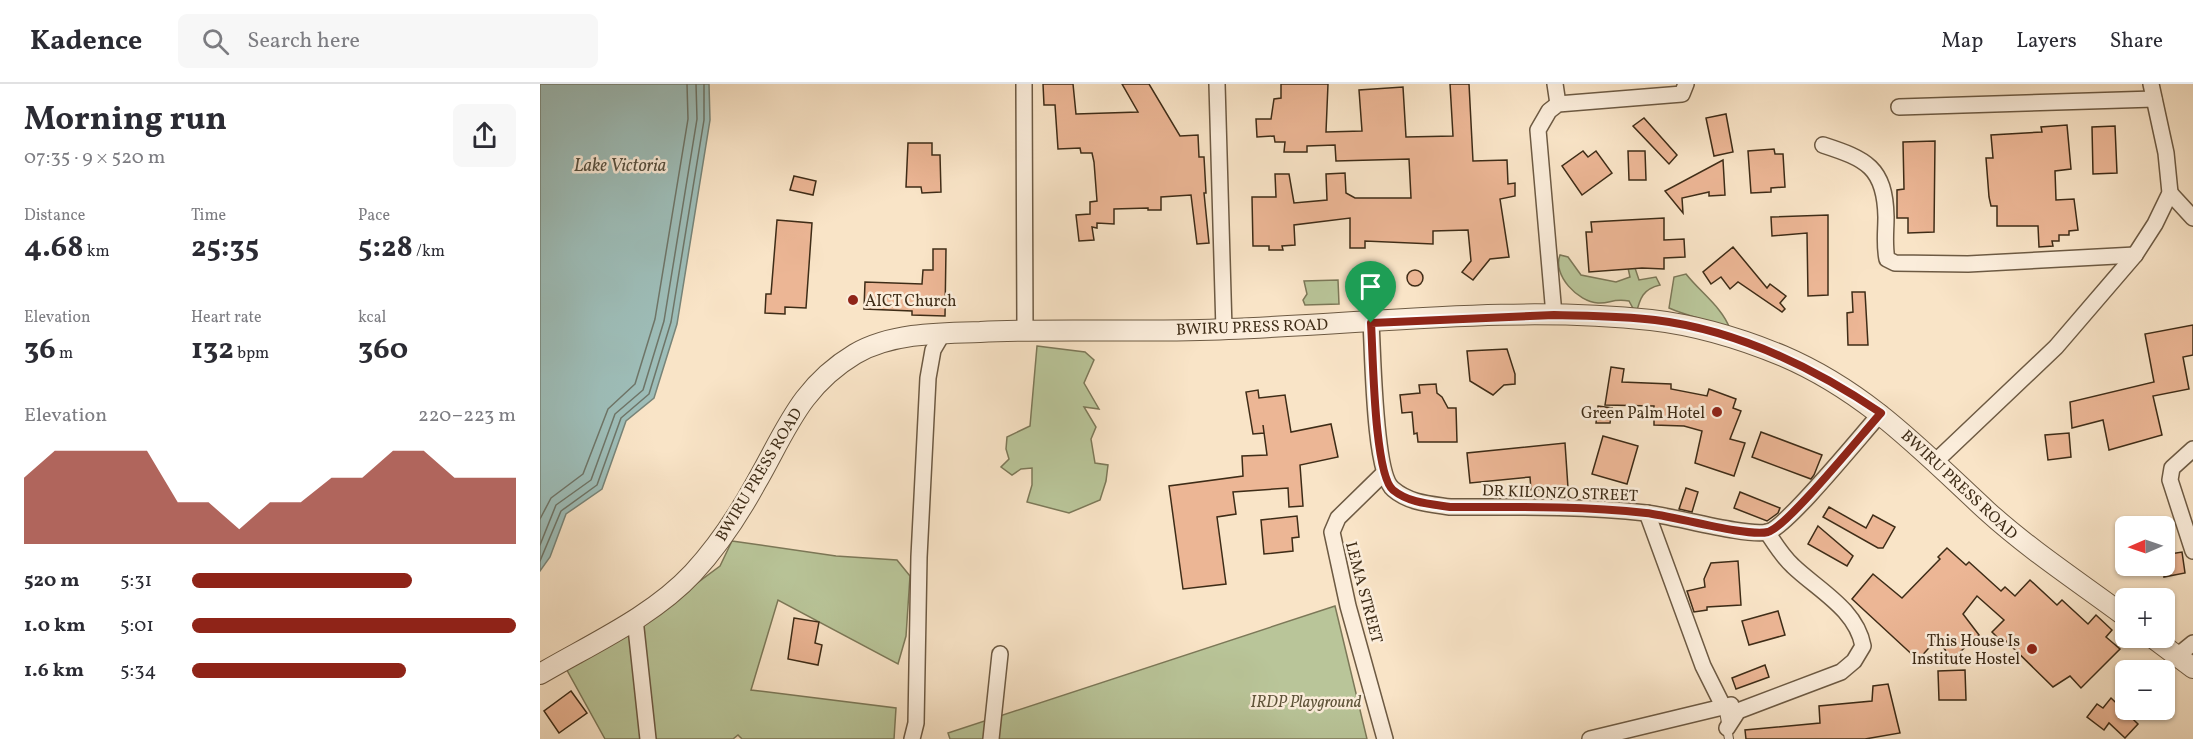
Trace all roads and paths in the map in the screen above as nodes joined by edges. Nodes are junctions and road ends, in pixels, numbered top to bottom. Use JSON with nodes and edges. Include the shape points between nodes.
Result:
{"nodes":[{"id":1,"x":1024,"y":84,"type":"edge"},
{"id":2,"x":1217,"y":84,"type":"edge"},
{"id":3,"x":1554,"y":84,"type":"edge"},
{"id":4,"x":1686,"y":84,"type":"edge"},
{"id":5,"x":2153,"y":91,"type":"edge"},
{"id":6,"x":1558,"y":104,"type":"junction"},
{"id":7,"x":1899,"y":107,"type":"dead end"},
{"id":8,"x":1823,"y":145,"type":"dead end"},
{"id":9,"x":2170,"y":193,"type":"junction"},
{"id":10,"x":2193,"y":218,"type":"edge"},
{"id":11,"x":2135,"y":255,"type":"junction"},
{"id":12,"x":1554,"y":315,"type":"junction"},
{"id":13,"x":1371,"y":323,"type":"junction"},
{"id":14,"x":1025,"y":330,"type":"junction"},
{"id":15,"x":1224,"y":330,"type":"junction"},
{"id":16,"x":943,"y":333,"type":"junction"},
{"id":17,"x":1881,"y":413,"type":"junction"},
{"id":18,"x":2193,"y":448,"type":"edge"},
{"id":19,"x":1936,"y":461,"type":"junction"},
{"id":20,"x":1384,"y":473,"type":"junction"},
{"id":21,"x":1647,"y":513,"type":"junction"},
{"id":22,"x":1767,"y":532,"type":"junction"},
{"id":23,"x":2193,"y":551,"type":"edge"},
{"id":24,"x":2115,"y":609,"type":"edge"},
{"id":25,"x":635,"y":618,"type":"junction"},
{"id":26,"x":2193,"y":643,"type":"edge"},
{"id":27,"x":2166,"y":648,"type":"edge"},
{"id":28,"x":1000,"y":654,"type":"dead end"},
{"id":29,"x":2177,"y":656,"type":"junction"},
{"id":30,"x":2193,"y":668,"type":"edge"},
{"id":31,"x":540,"y":674,"type":"edge"},
{"id":32,"x":1758,"y":702,"type":"junction"},
{"id":33,"x":1723,"y":706,"type":"junction"},
{"id":34,"x":1728,"y":734,"type":"edge"},
{"id":35,"x":648,"y":739,"type":"edge"},
{"id":36,"x":912,"y":739,"type":"edge"},
{"id":37,"x":991,"y":739,"type":"edge"},
{"id":38,"x":1385,"y":739,"type":"edge"},
{"id":39,"x":1590,"y":739,"type":"edge"}],
"edges":[{"from":1,"to":14,"type":"street"},
{"from":2,"to":15,"type":"street"},
{"from":3,"to":6,"type":"street"},
{"from":4,"to":6,"type":"street","via":[[1682,94]]},
{"from":5,"to":7,"type":"street"},
{"from":5,"to":9,"type":"street"},
{"from":6,"to":12,"type":"street","via":[[1538,130]]},
{"from":8,"to":11,"type":"street","via":[[1853,155],[1870,165],[1881,179],[1885,192],[1885,248],[1887,259],[1895,263],[1968,264]]},
{"from":9,"to":10,"type":"street"},
{"from":9,"to":11,"type":"street"},
{"from":11,"to":19,"type":"street","via":[[2055,347]]},
{"from":12,"to":13,"type":"street","name":"BWIRU PRESS ROAD"},
{"from":12,"to":17,"type":"street","name":"BWIRU PRESS ROAD","via":[[1657,321],[1729,337],[1794,362],[1841,386]]},
{"from":13,"to":15,"type":"street","name":"BWIRU PRESS ROAD"},
{"from":13,"to":20,"type":"street"},
{"from":14,"to":15,"type":"street","name":"BWIRU PRESS ROAD"},
{"from":14,"to":16,"type":"street","name":"BWIRU PRESS ROAD"},
{"from":16,"to":25,"type":"street","name":"BWIRU PRESS ROAD","via":[[894,339],[861,350],[811,388],[715,545],[667,597]]},
{"from":16,"to":36,"type":"street","via":[[933,350],[928,378],[916,723]]},
{"from":17,"to":19,"type":"street","name":"BWIRU PRESS ROAD"},
{"from":17,"to":22,"type":"street","via":[[1795,512]]},
{"from":18,"to":23,"type":"street","via":[[2172,468],[2170,480]]},
{"from":19,"to":24,"type":"street","name":"BWIRU PRESS ROAD","via":[[2035,552]]},
{"from":20,"to":21,"type":"street","name":"DR KILONZO STREET","via":[[1391,488],[1423,503]]},
{"from":20,"to":38,"type":"street","name":"LEMA STREET","via":[[1338,518],[1332,532]]},
{"from":21,"to":22,"type":"street","name":"DR KILONZO STREET"},
{"from":21,"to":33,"type":"street","via":[[1703,666]]},
{"from":22,"to":32,"type":"street","via":[[1787,560],[1850,617],[1860,631],[1863,646],[1841,672]]},
{"from":25,"to":31,"type":"street","name":"BWIRU PRESS ROAD"},
{"from":25,"to":35,"type":"street"},
{"from":26,"to":29,"type":"street"},
{"from":27,"to":29,"type":"street"},
{"from":28,"to":37,"type":"street"},
{"from":29,"to":30,"type":"street"},
{"from":32,"to":33,"type":"street"},
{"from":32,"to":34,"type":"street","via":[[1738,711]]},
{"from":33,"to":34,"type":"lane"},
{"from":33,"to":39,"type":"street"}]}
